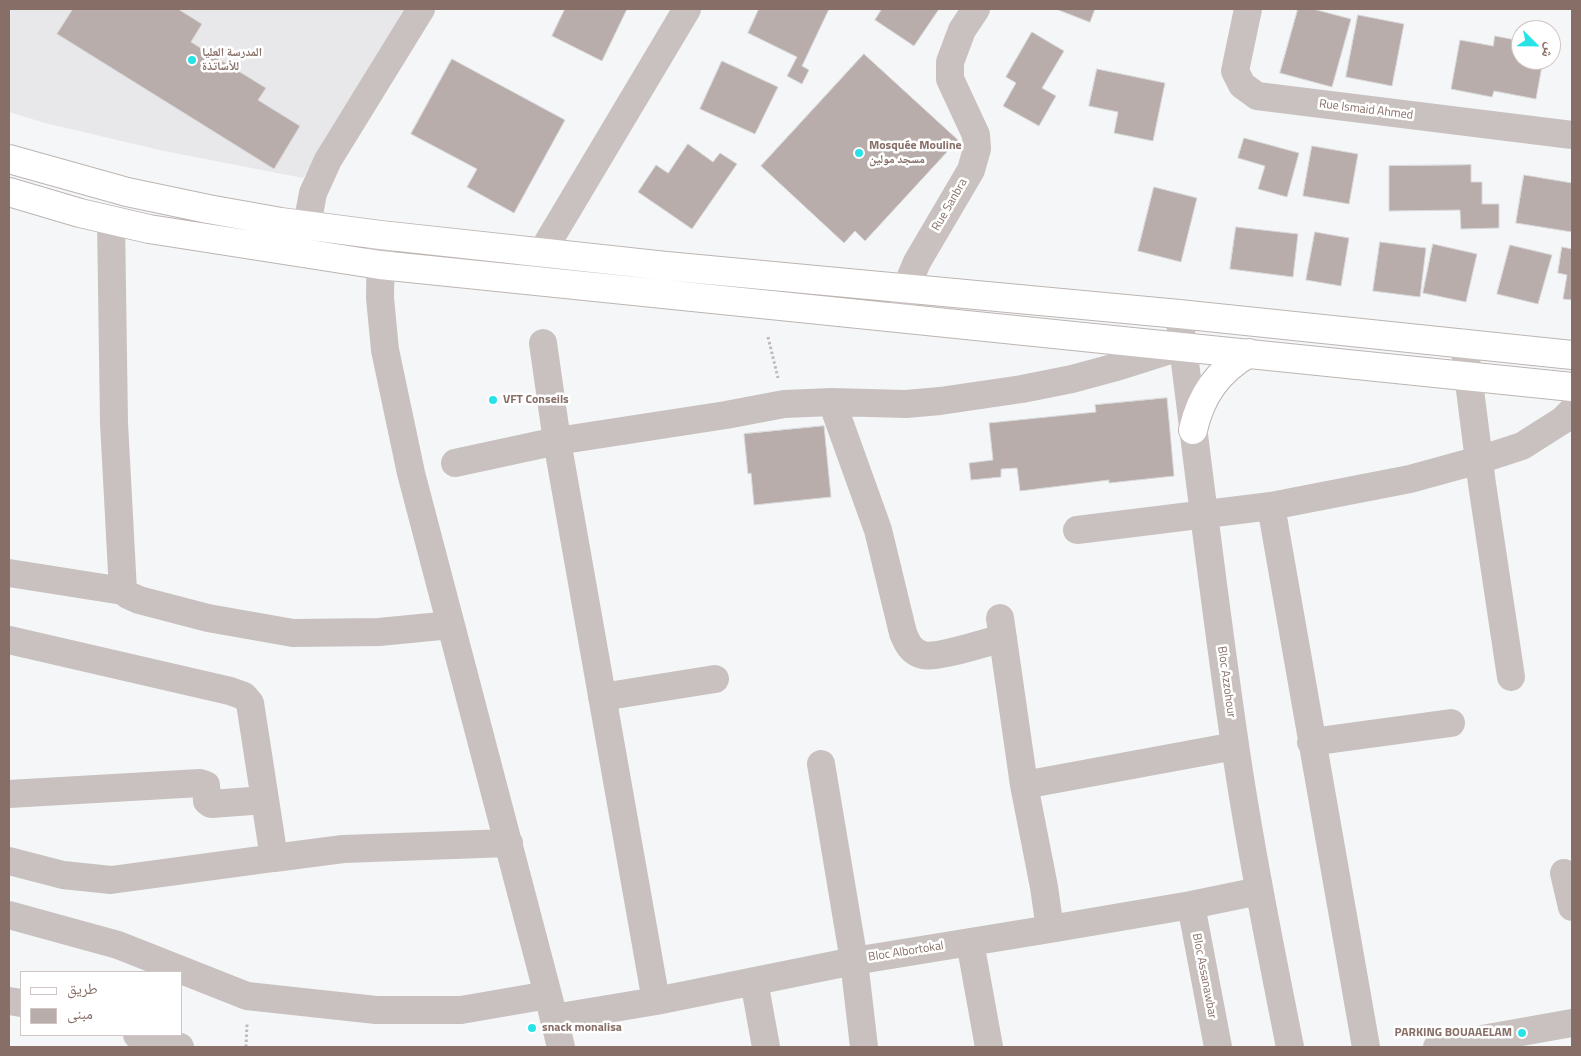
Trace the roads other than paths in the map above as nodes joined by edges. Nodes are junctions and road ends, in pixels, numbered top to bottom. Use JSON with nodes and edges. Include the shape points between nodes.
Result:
{"nodes":[{"id":1,"x":421,"y":9,"type":"edge"},
{"id":2,"x":687,"y":9,"type":"edge"},
{"id":3,"x":976,"y":9,"type":"edge"},
{"id":4,"x":1248,"y":9,"type":"edge"},
{"id":5,"x":1572,"y":135,"type":"edge"},
{"id":6,"x":9,"y":159,"type":"edge"},
{"id":7,"x":9,"y":192,"type":"edge"},
{"id":8,"x":112,"y":220,"type":"junction"},
{"id":9,"x":308,"y":225,"type":"junction"},
{"id":10,"x":381,"y":235,"type":"junction"},
{"id":11,"x":542,"y":252,"type":"junction"},
{"id":12,"x":380,"y":265,"type":"junction"},
{"id":13,"x":526,"y":279,"type":"junction"},
{"id":14,"x":906,"y":288,"type":"junction"},
{"id":15,"x":1178,"y":314,"type":"junction"},
{"id":16,"x":900,"y":318,"type":"junction"},
{"id":17,"x":543,"y":343,"type":"dead end"},
{"id":18,"x":1464,"y":343,"type":"junction"},
{"id":19,"x":1183,"y":346,"type":"junction"},
{"id":20,"x":1249,"y":353,"type":"junction"},
{"id":21,"x":1572,"y":355,"type":"edge"},
{"id":22,"x":1468,"y":375,"type":"junction"},
{"id":23,"x":1572,"y":387,"type":"edge"},
{"id":24,"x":832,"y":402,"type":"junction"},
{"id":25,"x":1572,"y":411,"type":"edge"},
{"id":26,"x":1193,"y":430,"type":"junction"},
{"id":27,"x":557,"y":441,"type":"junction"},
{"id":28,"x":1479,"y":460,"type":"junction"},
{"id":29,"x":455,"y":463,"type":"dead end"},
{"id":30,"x":1270,"y":506,"type":"junction"},
{"id":31,"x":1203,"y":514,"type":"junction"},
{"id":32,"x":1077,"y":530,"type":"dead end"},
{"id":33,"x":9,"y":573,"type":"edge"},
{"id":34,"x":123,"y":591,"type":"junction"},
{"id":35,"x":451,"y":625,"type":"junction"},
{"id":36,"x":9,"y":640,"type":"edge"},
{"id":37,"x":1511,"y":677,"type":"dead end"},
{"id":38,"x":715,"y":679,"type":"dead end"},
{"id":39,"x":602,"y":696,"type":"junction"},
{"id":40,"x":1452,"y":723,"type":"dead end"},
{"id":41,"x":1311,"y":742,"type":"junction"},
{"id":42,"x":1235,"y":746,"type":"junction"},
{"id":43,"x":821,"y":764,"type":"dead end"},
{"id":44,"x":1024,"y":785,"type":"junction"},
{"id":45,"x":9,"y":794,"type":"edge"},
{"id":46,"x":265,"y":800,"type":"junction"},
{"id":47,"x":509,"y":843,"type":"junction"},
{"id":48,"x":274,"y":858,"type":"junction"},
{"id":49,"x":9,"y":861,"type":"edge"},
{"id":50,"x":1564,"y":873,"type":"dead end"},
{"id":51,"x":1259,"y":891,"type":"junction"},
{"id":52,"x":1191,"y":905,"type":"junction"},
{"id":53,"x":1572,"y":907,"type":"edge"},
{"id":54,"x":9,"y":915,"type":"edge"},
{"id":55,"x":1050,"y":929,"type":"junction"},
{"id":56,"x":970,"y":942,"type":"junction"},
{"id":57,"x":854,"y":961,"type":"junction"},
{"id":58,"x":754,"y":981,"type":"junction"},
{"id":59,"x":656,"y":1001,"type":"junction"},
{"id":60,"x":551,"y":1006,"type":"junction"},
{"id":61,"x":1572,"y":1023,"type":"edge"},
{"id":62,"x":141,"y":1036,"type":"edge"},
{"id":63,"x":180,"y":1047,"type":"edge"},
{"id":64,"x":561,"y":1047,"type":"edge"},
{"id":65,"x":766,"y":1047,"type":"edge"},
{"id":66,"x":864,"y":1047,"type":"edge"},
{"id":67,"x":989,"y":1047,"type":"edge"},
{"id":68,"x":1218,"y":1047,"type":"edge"},
{"id":69,"x":1290,"y":1047,"type":"edge"},
{"id":70,"x":1366,"y":1047,"type":"edge"},
{"id":71,"x":1438,"y":1047,"type":"edge"}],
"edges":[{"from":1,"to":9,"type":"street","via":[[328,160],[312,193]]},
{"from":2,"to":11,"type":"street"},
{"from":3,"to":14,"type":"street","name":"Rue Sanbra","via":[[962,30],[950,62],[950,79],[976,135],[977,149],[970,170],[917,262]]},
{"from":4,"to":5,"type":"street","name":"Rue Ismaid Ahmed","via":[[1235,72],[1242,85],[1257,96]]},
{"from":6,"to":9,"type":"main road","via":[[127,192]]},
{"from":7,"to":8,"type":"main road"},
{"from":8,"to":12,"type":"main road"},
{"from":8,"to":34,"type":"street","via":[[114,423]]},
{"from":9,"to":10,"type":"main road"},
{"from":10,"to":11,"type":"main road"},
{"from":10,"to":12,"type":"street"},
{"from":11,"to":13,"type":"street"},
{"from":11,"to":14,"type":"main road"},
{"from":12,"to":13,"type":"main road"},
{"from":12,"to":35,"type":"street","via":[[385,350],[411,474]]},
{"from":13,"to":16,"type":"main road"},
{"from":14,"to":15,"type":"main road"},
{"from":14,"to":16,"type":"street","name":"Rue Sanbra"},
{"from":15,"to":18,"type":"main road"},
{"from":15,"to":19,"type":"street","name":"Bloc Azzohour"},
{"from":16,"to":19,"type":"main road"},
{"from":17,"to":27,"type":"street"},
{"from":18,"to":21,"type":"main road"},
{"from":18,"to":22,"type":"street"},
{"from":19,"to":20,"type":"main road"},
{"from":19,"to":24,"type":"street","via":[[1072,379],[1022,389],[931,402]]},
{"from":19,"to":26,"type":"street","name":"Bloc Azzohour"},
{"from":20,"to":22,"type":"main road"},
{"from":20,"to":26,"type":"main road","via":[[1224,370],[1213,383],[1197,413]]},
{"from":22,"to":23,"type":"main road"},
{"from":22,"to":28,"type":"street"},
{"from":24,"to":27,"type":"street","via":[[784,404]]},
{"from":24,"to":44,"type":"street","via":[[878,530],[908,645],[913,651],[930,657],[1001,628]]},
{"from":25,"to":28,"type":"street","via":[[1522,446]]},
{"from":26,"to":31,"type":"street","name":"Bloc Azzohour"},
{"from":27,"to":29,"type":"street"},
{"from":27,"to":39,"type":"street"},
{"from":28,"to":30,"type":"street","via":[[1410,480]]},
{"from":28,"to":37,"type":"street"},
{"from":30,"to":31,"type":"street"},
{"from":30,"to":41,"type":"street"},
{"from":31,"to":32,"type":"street"},
{"from":31,"to":42,"type":"street","name":"Bloc Azzohour"},
{"from":33,"to":34,"type":"street"},
{"from":34,"to":35,"type":"street","via":[[139,600],[208,618],[293,633],[379,632]]},
{"from":35,"to":47,"type":"street"},
{"from":36,"to":46,"type":"street","via":[[244,696],[250,703]]},
{"from":38,"to":39,"type":"street"},
{"from":39,"to":59,"type":"street"},
{"from":40,"to":41,"type":"street"},
{"from":41,"to":70,"type":"street"},
{"from":42,"to":44,"type":"street"},
{"from":42,"to":51,"type":"street","name":"Bloc Azzohour"},
{"from":43,"to":57,"type":"street"},
{"from":44,"to":55,"type":"street"},
{"from":45,"to":46,"type":"street","via":[[200,782],[206,785],[207,801],[211,804]]},
{"from":46,"to":48,"type":"street"},
{"from":47,"to":48,"type":"street","via":[[343,849]]},
{"from":47,"to":60,"type":"street"},
{"from":48,"to":49,"type":"street","via":[[111,880],[63,875]]},
{"from":50,"to":53,"type":"street"},
{"from":51,"to":52,"type":"street","name":"Bloc Albortokal"},
{"from":51,"to":69,"type":"street","name":"Bloc Azzohour"},
{"from":52,"to":55,"type":"street","name":"Bloc Albortokal"},
{"from":52,"to":68,"type":"street","name":"Bloc Assanawbar"},
{"from":54,"to":60,"type":"street","name":"Bloc Albortokal","via":[[118,944],[247,996],[376,1010]]},
{"from":55,"to":56,"type":"street","name":"Bloc Albortokal"},
{"from":56,"to":57,"type":"street","name":"Bloc Albortokal"},
{"from":56,"to":67,"type":"street"},
{"from":57,"to":58,"type":"street","name":"Bloc Albortokal"},
{"from":57,"to":66,"type":"street"},
{"from":58,"to":59,"type":"street","name":"Bloc Albortokal"},
{"from":58,"to":65,"type":"street"},
{"from":59,"to":60,"type":"street","name":"Bloc Albortokal"},
{"from":60,"to":64,"type":"street"},
{"from":61,"to":71,"type":"street"},
{"from":62,"to":63,"type":"street"}]}
